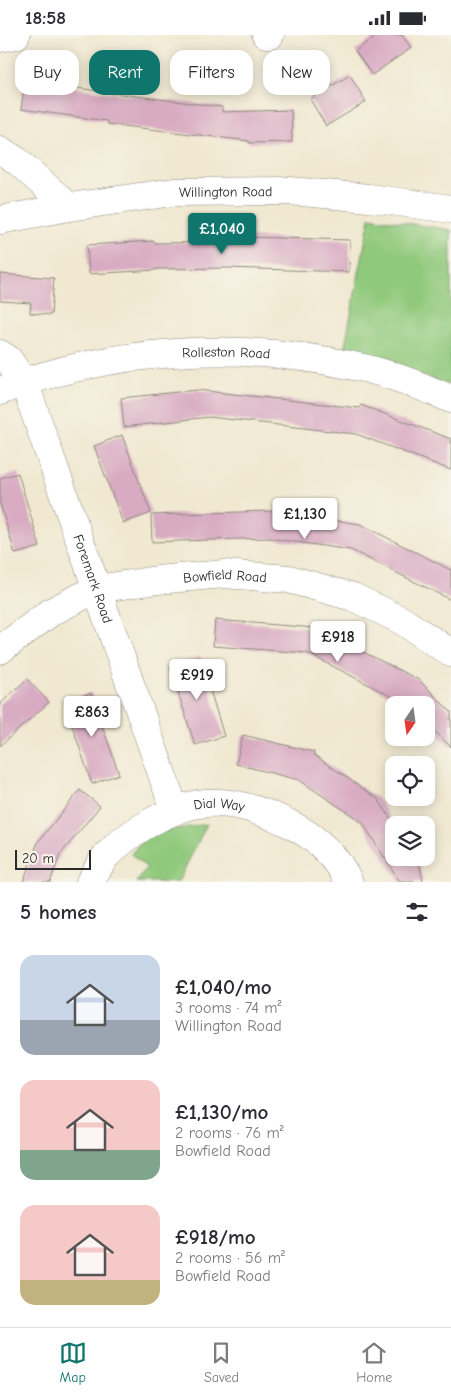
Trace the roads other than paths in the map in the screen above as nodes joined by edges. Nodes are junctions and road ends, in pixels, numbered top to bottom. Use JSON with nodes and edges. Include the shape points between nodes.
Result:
{"nodes":[{"id":1,"x":16,"y":35,"type":"edge"},
{"id":2,"x":0,"y":38,"type":"edge"},
{"id":3,"x":0,"y":150,"type":"edge"},
{"id":4,"x":69,"y":207,"type":"junction"},
{"id":5,"x":451,"y":209,"type":"edge"},
{"id":6,"x":0,"y":220,"type":"edge"},
{"id":7,"x":0,"y":354,"type":"edge"},
{"id":8,"x":12,"y":387,"type":"edge"},
{"id":9,"x":451,"y":399,"type":"edge"},
{"id":10,"x":96,"y":589,"type":"junction"},
{"id":11,"x":0,"y":650,"type":"edge"},
{"id":12,"x":451,"y":653,"type":"edge"},
{"id":13,"x":175,"y":811,"type":"junction"},
{"id":14,"x":90,"y":882,"type":"edge"},
{"id":15,"x":348,"y":882,"type":"edge"}],
"edges":[{"from":1,"to":2,"type":"street"},
{"from":3,"to":4,"type":"street"},
{"from":4,"to":5,"type":"street","name":"Willington Road","via":[[174,192],[290,191]]},
{"from":4,"to":6,"type":"street","name":"Willington Road"},
{"from":7,"to":8,"type":"street","name":"Foremark Road","via":[[8,359]]},
{"from":8,"to":9,"type":"street","name":"Rolleston Road","via":[[113,360],[174,352],[237,351],[356,366]]},
{"from":8,"to":10,"type":"street","name":"Foremark Road"},
{"from":10,"to":11,"type":"street","name":"Bowfield Road","via":[[51,611]]},
{"from":10,"to":12,"type":"street","name":"Bowfield Road","via":[[224,574],[289,579],[353,597],[402,620]]},
{"from":10,"to":13,"type":"street","name":"Foremark Road"},
{"from":13,"to":14,"type":"street","name":"Dial Way","via":[[127,837],[105,857]]},
{"from":13,"to":15,"type":"street","name":"Dial Way","via":[[205,803],[239,805],[272,815],[304,832],[331,855]]}]}
